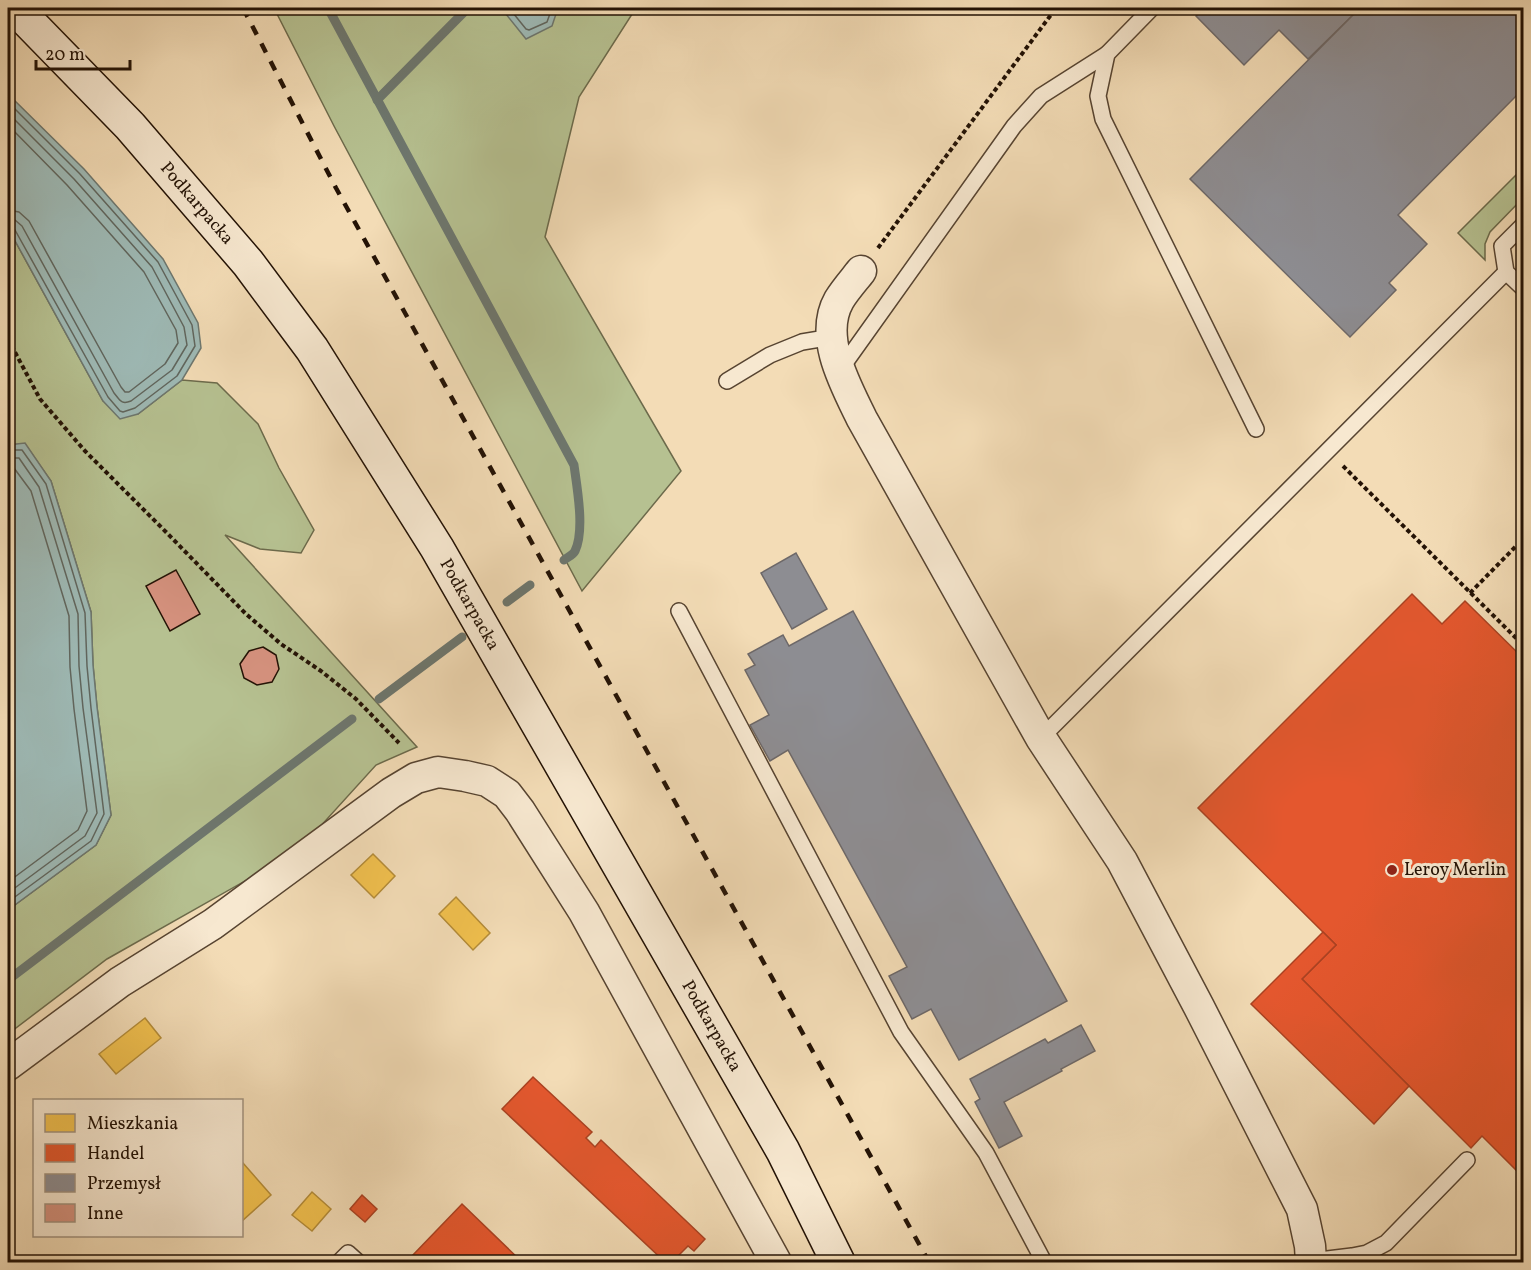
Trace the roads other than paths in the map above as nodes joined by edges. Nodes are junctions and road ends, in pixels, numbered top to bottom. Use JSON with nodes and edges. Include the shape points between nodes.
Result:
{"nodes":[{"id":1,"x":15,"y":8,"type":"edge"},
{"id":2,"x":1152,"y":8,"type":"edge"},
{"id":3,"x":1107,"y":54,"type":"junction"},
{"id":4,"x":1524,"y":225,"type":"edge"},
{"id":5,"x":861,"y":271,"type":"road end"},
{"id":6,"x":1506,"y":272,"type":"junction"},
{"id":7,"x":1524,"y":289,"type":"edge"},
{"id":8,"x":832,"y":337,"type":"junction"},
{"id":9,"x":840,"y":370,"type":"junction"},
{"id":10,"x":727,"y":381,"type":"dead end"},
{"id":11,"x":1256,"y":429,"type":"dead end"},
{"id":12,"x":679,"y":611,"type":"dead end"},
{"id":13,"x":1041,"y":738,"type":"junction"},
{"id":14,"x":8,"y":1065,"type":"edge"},
{"id":15,"x":1467,"y":1160,"type":"dead end"},
{"id":16,"x":1311,"y":1262,"type":"edge"},
{"id":17,"x":339,"y":1263,"type":"edge"},
{"id":18,"x":358,"y":1263,"type":"edge"},
{"id":19,"x":776,"y":1263,"type":"edge"},
{"id":20,"x":838,"y":1263,"type":"edge"},
{"id":21,"x":1044,"y":1263,"type":"edge"}],
"edges":[{"from":1,"to":20,"type":"main road","name":"Podkarpacka","via":[[130,126],[248,263],[312,348],[478,620],[783,1151]]},
{"from":2,"to":3,"type":"lane"},
{"from":3,"to":9,"type":"lane","via":[[1041,96],[1014,126]]},
{"from":3,"to":11,"type":"lane","via":[[1098,96],[1103,120]]},
{"from":4,"to":6,"type":"lane","via":[[1502,246]]},
{"from":5,"to":8,"type":"street","via":[[839,301]]},
{"from":6,"to":7,"type":"lane"},
{"from":6,"to":13,"type":"lane"},
{"from":8,"to":9,"type":"street"},
{"from":8,"to":10,"type":"lane","via":[[802,342]]},
{"from":9,"to":13,"type":"street","via":[[862,419]]},
{"from":12,"to":21,"type":"lane","via":[[901,1032],[986,1154]]},
{"from":13,"to":16,"type":"street","via":[[1122,861],[1199,1007],[1302,1209]]},
{"from":14,"to":19,"type":"street","via":[[120,982],[213,924],[416,778],[438,772],[465,776],[488,782],[507,794],[520,810],[584,912]]},
{"from":15,"to":16,"type":"lane","via":[[1386,1243],[1367,1253]]},
{"from":17,"to":18,"type":"lane","via":[[348,1253]]}]}
